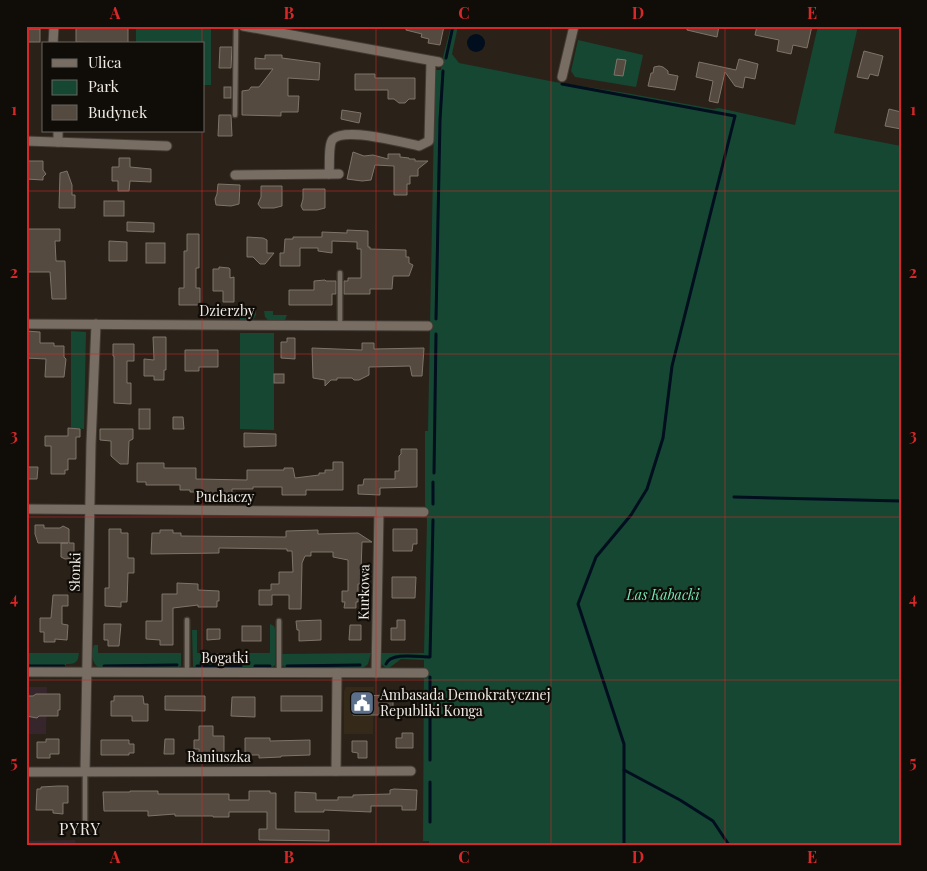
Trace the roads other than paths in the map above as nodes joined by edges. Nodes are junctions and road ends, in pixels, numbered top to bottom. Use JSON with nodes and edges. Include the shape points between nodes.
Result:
{"nodes":[{"id":1,"x":54,"y":26,"type":"edge"},
{"id":2,"x":236,"y":26,"type":"edge"},
{"id":3,"x":243,"y":26,"type":"edge"},
{"id":4,"x":574,"y":26,"type":"edge"},
{"id":5,"x":53,"y":42,"type":"edge"},
{"id":6,"x":562,"y":77,"type":"dead end"},
{"id":7,"x":235,"y":114,"type":"dead end"},
{"id":8,"x":58,"y":132,"type":"edge"},
{"id":9,"x":26,"y":141,"type":"edge"},
{"id":10,"x":58,"y":142,"type":"junction"},
{"id":11,"x":167,"y":146,"type":"dead end"},
{"id":12,"x":329,"y":174,"type":"junction"},
{"id":13,"x":339,"y":174,"type":"dead end"},
{"id":14,"x":235,"y":175,"type":"dead end"},
{"id":15,"x":340,"y":273,"type":"dead end"},
{"id":16,"x":26,"y":324,"type":"edge"},
{"id":17,"x":96,"y":324,"type":"junction"},
{"id":18,"x":340,"y":326,"type":"junction"},
{"id":19,"x":428,"y":326,"type":"dead end"},
{"id":20,"x":26,"y":509,"type":"edge"},
{"id":21,"x":90,"y":510,"type":"junction"},
{"id":22,"x":379,"y":512,"type":"junction"},
{"id":23,"x":424,"y":512,"type":"dead end"},
{"id":24,"x":187,"y":620,"type":"dead end"},
{"id":25,"x":279,"y":621,"type":"dead end"},
{"id":26,"x":26,"y":672,"type":"edge"},
{"id":27,"x":87,"y":672,"type":"junction"},
{"id":28,"x":187,"y":672,"type":"junction"},
{"id":29,"x":279,"y":672,"type":"junction"},
{"id":30,"x":338,"y":673,"type":"junction"},
{"id":31,"x":376,"y":673,"type":"junction"},
{"id":32,"x":424,"y":673,"type":"dead end"},
{"id":33,"x":85,"y":771,"type":"junction"},
{"id":34,"x":336,"y":771,"type":"junction"},
{"id":35,"x":411,"y":771,"type":"dead end"},
{"id":36,"x":26,"y":772,"type":"edge"},
{"id":37,"x":84,"y":821,"type":"dead end"}],
"edges":[{"from":1,"to":5,"type":"street"},
{"from":2,"to":7,"type":"lane"},
{"from":3,"to":12,"type":"street","via":[[435,61],[429,141],[418,146],[346,133],[330,144]]},
{"from":4,"to":6,"type":"street"},
{"from":8,"to":10,"type":"street"},
{"from":9,"to":10,"type":"street"},
{"from":10,"to":11,"type":"street"},
{"from":12,"to":13,"type":"street"},
{"from":12,"to":14,"type":"street"},
{"from":15,"to":18,"type":"lane"},
{"from":16,"to":17,"type":"street","name":"Dzierzby"},
{"from":17,"to":18,"type":"street","name":"Dzierzby"},
{"from":17,"to":21,"type":"street","name":"Słonki"},
{"from":18,"to":19,"type":"street","name":"Dzierzby"},
{"from":20,"to":21,"type":"street","name":"Puchaczy"},
{"from":21,"to":22,"type":"street","name":"Puchaczy"},
{"from":21,"to":27,"type":"street","name":"Słonki"},
{"from":22,"to":23,"type":"street","name":"Puchaczy"},
{"from":22,"to":31,"type":"street","name":"Kurkowa"},
{"from":24,"to":28,"type":"lane"},
{"from":25,"to":29,"type":"lane"},
{"from":26,"to":27,"type":"street","name":"Bogatki"},
{"from":27,"to":28,"type":"street","name":"Bogatki"},
{"from":27,"to":33,"type":"street","name":"Słonki"},
{"from":28,"to":29,"type":"street","name":"Bogatki"},
{"from":29,"to":30,"type":"street","name":"Bogatki"},
{"from":30,"to":31,"type":"street","name":"Bogatki"},
{"from":30,"to":34,"type":"street"},
{"from":31,"to":32,"type":"street","name":"Bogatki"},
{"from":33,"to":34,"type":"street","name":"Raniuszka"},
{"from":33,"to":36,"type":"street","name":"Raniuszka"},
{"from":33,"to":37,"type":"lane","name":"Słonki"},
{"from":34,"to":35,"type":"street","name":"Raniuszka"}]}
